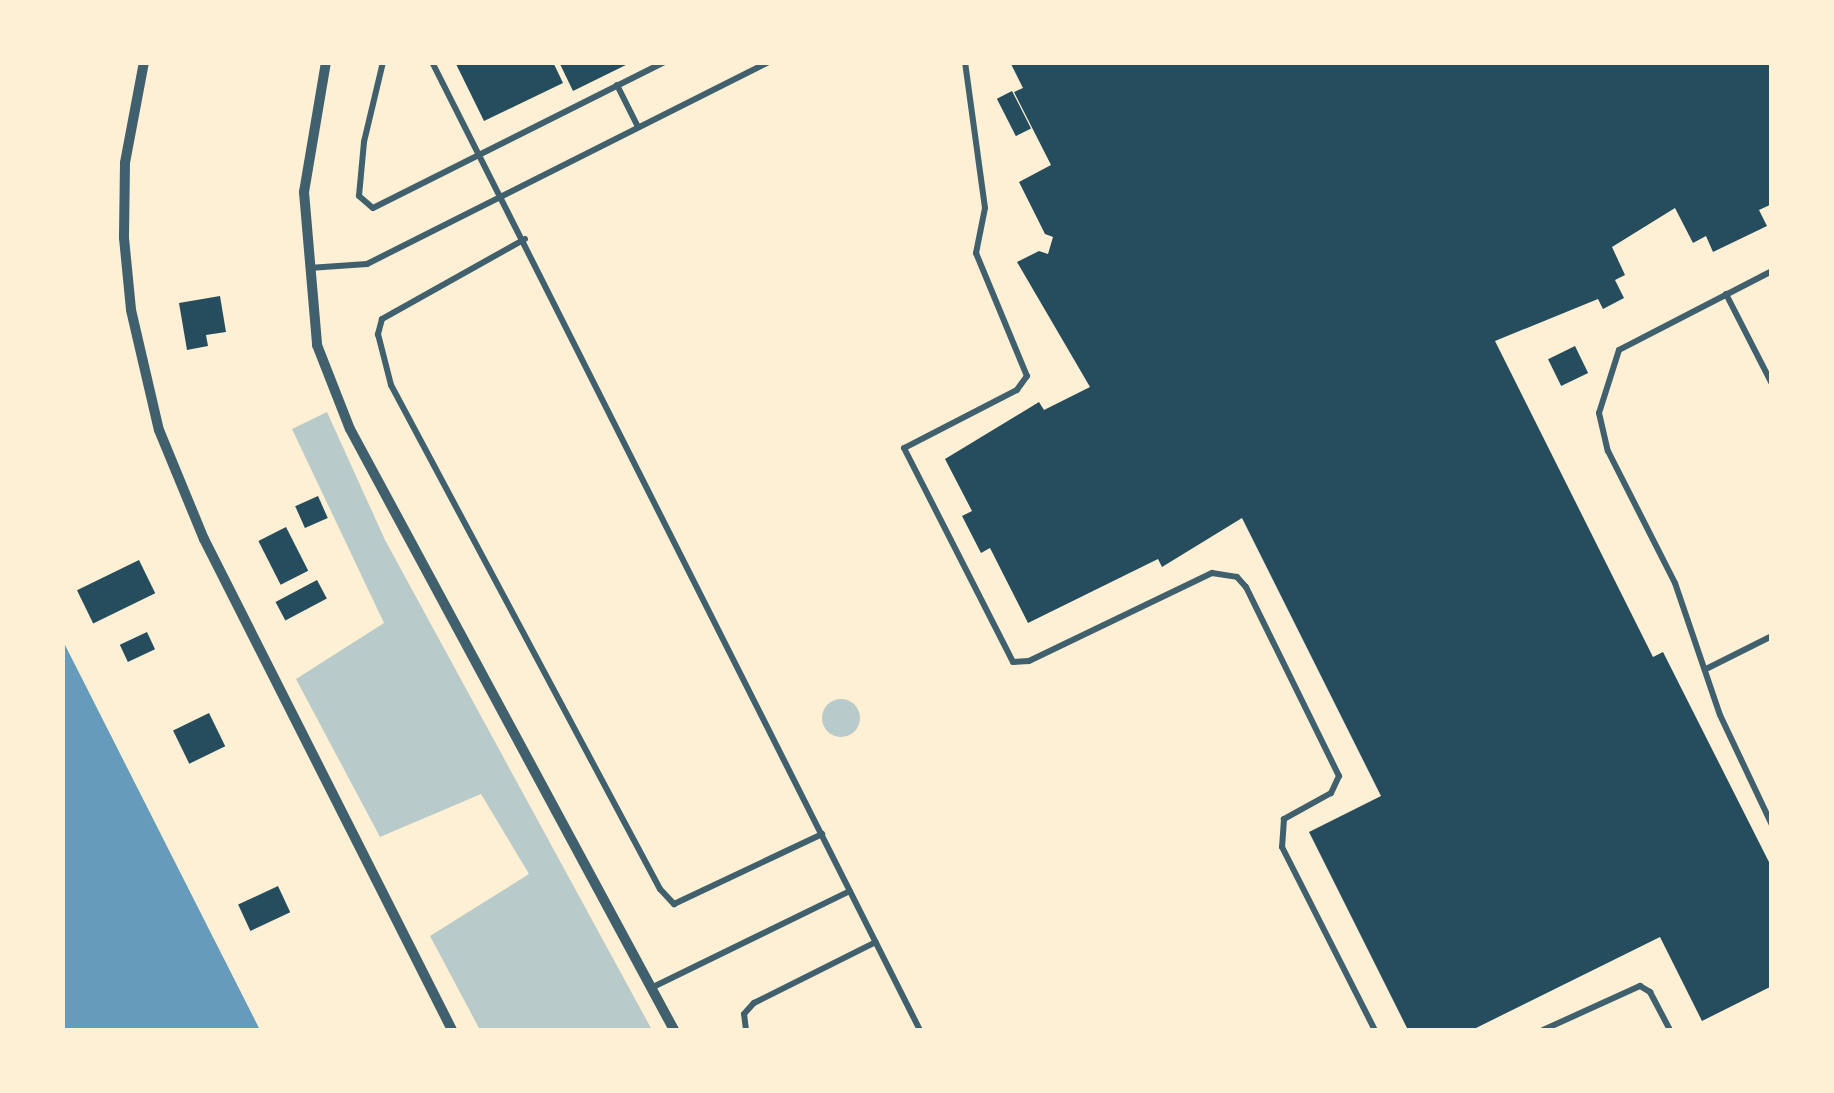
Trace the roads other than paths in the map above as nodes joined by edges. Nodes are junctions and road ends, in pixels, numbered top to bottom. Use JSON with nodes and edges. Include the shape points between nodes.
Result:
{"nodes":[{"id":1,"x":144,"y":62,"type":"edge"},
{"id":2,"x":326,"y":62,"type":"edge"},
{"id":3,"x":384,"y":62,"type":"edge"},
{"id":4,"x":432,"y":62,"type":"edge"},
{"id":5,"x":664,"y":62,"type":"edge"},
{"id":6,"x":768,"y":62,"type":"edge"},
{"id":7,"x":965,"y":62,"type":"edge"},
{"id":8,"x":618,"y":85,"type":"junction"},
{"id":9,"x":638,"y":127,"type":"junction"},
{"id":10,"x":482,"y":156,"type":"junction"},
{"id":11,"x":503,"y":195,"type":"junction"},
{"id":12,"x":526,"y":240,"type":"junction"},
{"id":13,"x":309,"y":268,"type":"junction"},
{"id":14,"x":1772,"y":271,"type":"edge"},
{"id":15,"x":1726,"y":294,"type":"junction"},
{"id":16,"x":1772,"y":384,"type":"edge"},
{"id":17,"x":1772,"y":636,"type":"edge"},
{"id":18,"x":1708,"y":668,"type":"junction"},
{"id":19,"x":1772,"y":825,"type":"edge"},
{"id":20,"x":822,"y":834,"type":"junction"},
{"id":21,"x":850,"y":890,"type":"junction"},
{"id":22,"x":876,"y":942,"type":"junction"},
{"id":23,"x":651,"y":988,"type":"junction"},
{"id":24,"x":452,"y":1030,"type":"edge"},
{"id":25,"x":674,"y":1030,"type":"edge"},
{"id":26,"x":746,"y":1030,"type":"edge"},
{"id":27,"x":920,"y":1030,"type":"edge"},
{"id":28,"x":1375,"y":1030,"type":"edge"},
{"id":29,"x":1543,"y":1030,"type":"edge"},
{"id":30,"x":1670,"y":1030,"type":"edge"}],
"edges":[{"from":1,"to":24,"type":"street","via":[[125,163],[124,238],[134,324],[160,430],[204,538]]},
{"from":2,"to":13,"type":"street","via":[[304,192]]},
{"from":3,"to":10,"type":"lane","via":[[364,142],[360,202],[381,206]]},
{"from":4,"to":10,"type":"lane"},
{"from":5,"to":8,"type":"lane"},
{"from":6,"to":9,"type":"lane"},
{"from":7,"to":28,"type":"lane","via":[[985,208],[976,253],[1020,344],[1027,376],[1017,390],[904,448],[1013,662],[1029,661],[1212,573],[1237,577],[1246,587],[1339,776],[1331,794],[1284,819],[1282,847]]},
{"from":8,"to":9,"type":"lane"},
{"from":8,"to":10,"type":"lane"},
{"from":9,"to":11,"type":"lane"},
{"from":10,"to":11,"type":"lane"},
{"from":11,"to":12,"type":"lane"},
{"from":11,"to":13,"type":"lane","via":[[367,264]]},
{"from":12,"to":20,"type":"lane"},
{"from":12,"to":20,"type":"lane","via":[[382,319],[378,334],[392,385],[660,889],[674,904]]},
{"from":13,"to":23,"type":"street","via":[[318,346],[350,430]]},
{"from":14,"to":15,"type":"lane"},
{"from":15,"to":16,"type":"lane"},
{"from":15,"to":18,"type":"lane","via":[[1619,350],[1599,413],[1608,451],[1675,583]]},
{"from":17,"to":18,"type":"lane"},
{"from":18,"to":19,"type":"lane","via":[[1734,749]]},
{"from":20,"to":21,"type":"lane"},
{"from":21,"to":22,"type":"lane"},
{"from":21,"to":23,"type":"lane"},
{"from":22,"to":26,"type":"lane","via":[[754,1003],[744,1014]]},
{"from":22,"to":27,"type":"lane"},
{"from":23,"to":25,"type":"street"},
{"from":29,"to":30,"type":"lane","via":[[1640,986]]}]}
